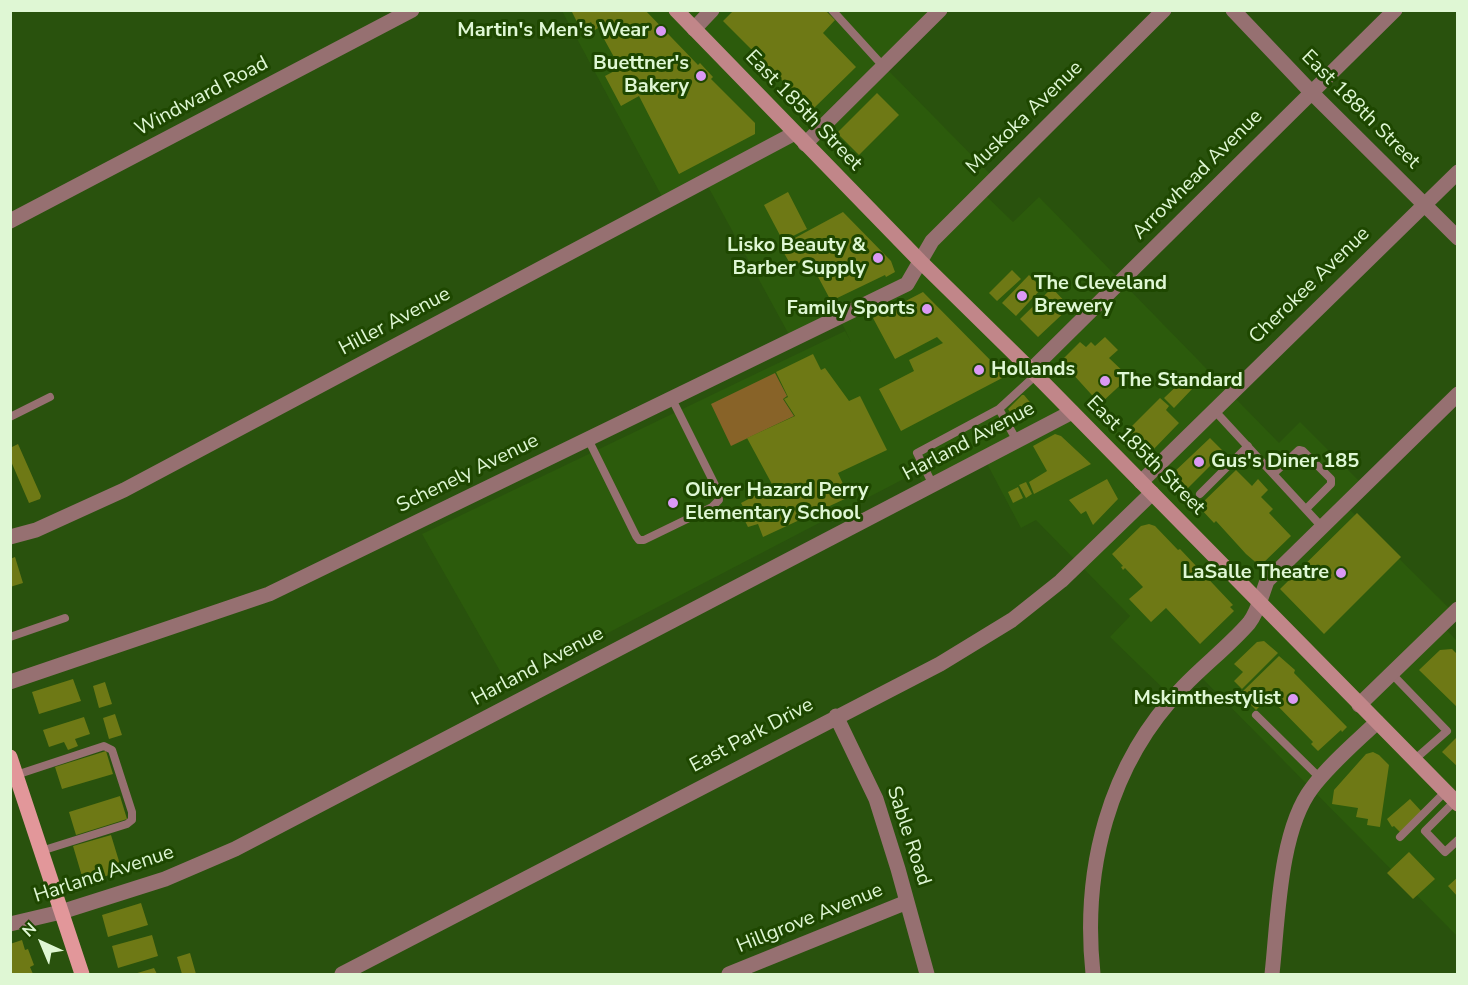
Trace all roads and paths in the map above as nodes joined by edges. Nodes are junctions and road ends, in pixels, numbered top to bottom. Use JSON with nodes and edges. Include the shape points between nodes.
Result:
{"nodes":[{"id":1,"x":412,"y":10,"type":"edge"},
{"id":2,"x":676,"y":10,"type":"edge"},
{"id":3,"x":712,"y":10,"type":"edge"},
{"id":4,"x":832,"y":10,"type":"edge"},
{"id":5,"x":939,"y":10,"type":"edge"},
{"id":6,"x":1164,"y":10,"type":"edge"},
{"id":7,"x":1233,"y":10,"type":"edge"},
{"id":8,"x":1395,"y":10,"type":"edge"},
{"id":9,"x":693,"y":29,"type":"junction"},
{"id":10,"x":883,"y":66,"type":"junction"},
{"id":11,"x":1312,"y":93,"type":"junction"},
{"id":12,"x":800,"y":138,"type":"junction"},
{"id":13,"x":1458,"y":172,"type":"edge"},
{"id":14,"x":1425,"y":204,"type":"junction"},
{"id":15,"x":10,"y":221,"type":"edge"},
{"id":16,"x":1458,"y":238,"type":"edge"},
{"id":17,"x":920,"y":261,"type":"junction"},
{"id":18,"x":1033,"y":372,"type":"junction"},
{"id":19,"x":1458,"y":394,"type":"edge"},
{"id":20,"x":50,"y":398,"type":"dead end"},
{"id":21,"x":672,"y":399,"type":"junction"},
{"id":22,"x":999,"y":408,"type":"junction"},
{"id":23,"x":1214,"y":411,"type":"junction"},
{"id":24,"x":1072,"y":412,"type":"junction"},
{"id":25,"x":10,"y":417,"type":"edge"},
{"id":26,"x":588,"y":439,"type":"junction"},
{"id":27,"x":1017,"y":441,"type":"junction"},
{"id":28,"x":1248,"y":446,"type":"junction"},
{"id":29,"x":1273,"y":474,"type":"junction"},
{"id":30,"x":933,"y":485,"type":"junction"},
{"id":31,"x":1147,"y":487,"type":"junction"},
{"id":32,"x":1200,"y":494,"type":"dead end"},
{"id":33,"x":1306,"y":509,"type":"junction"},
{"id":34,"x":1322,"y":526,"type":"junction"},
{"id":35,"x":10,"y":537,"type":"edge"},
{"id":36,"x":1259,"y":601,"type":"junction"},
{"id":37,"x":1458,"y":609,"type":"edge"},
{"id":38,"x":65,"y":618,"type":"dead end"},
{"id":39,"x":10,"y":637,"type":"edge"},
{"id":40,"x":1391,"y":673,"type":"junction"},
{"id":41,"x":10,"y":682,"type":"edge"},
{"id":42,"x":1359,"y":705,"type":"junction"},
{"id":43,"x":1256,"y":715,"type":"dead end"},
{"id":44,"x":836,"y":716,"type":"junction"},
{"id":45,"x":1377,"y":722,"type":"junction"},
{"id":46,"x":10,"y":757,"type":"edge"},
{"id":47,"x":1414,"y":760,"type":"junction"},
{"id":48,"x":16,"y":775,"type":"junction"},
{"id":49,"x":1321,"y":779,"type":"junction"},
{"id":50,"x":1452,"y":799,"type":"edge"},
{"id":51,"x":1400,"y":837,"type":"dead end"},
{"id":52,"x":1458,"y":840,"type":"edge"},
{"id":53,"x":41,"y":851,"type":"junction"},
{"id":54,"x":907,"y":902,"type":"junction"},
{"id":55,"x":61,"y":912,"type":"junction"},
{"id":56,"x":10,"y":924,"type":"edge"},
{"id":57,"x":82,"y":975,"type":"edge"},
{"id":58,"x":342,"y":975,"type":"edge"},
{"id":59,"x":729,"y":975,"type":"edge"},
{"id":60,"x":927,"y":975,"type":"edge"},
{"id":61,"x":1093,"y":975,"type":"edge"},
{"id":62,"x":1272,"y":975,"type":"edge"}],
"edges":[{"from":1,"to":15,"type":"street","name":"Windward Road"},
{"from":2,"to":9,"type":"street","name":"East 185th Street"},
{"from":3,"to":9,"type":"street"},
{"from":4,"to":10,"type":"lane"},
{"from":5,"to":10,"type":"street","name":"Hiller Avenue"},
{"from":6,"to":17,"type":"street","name":"Muskoka Avenue","via":[[981,190],[932,241]]},
{"from":7,"to":11,"type":"street","name":"East 188th Street"},
{"from":8,"to":11,"type":"street","name":"Arrowhead Avenue"},
{"from":9,"to":12,"type":"street","name":"East 185th Street"},
{"from":10,"to":12,"type":"street","name":"Hiller Avenue"},
{"from":11,"to":14,"type":"street","name":"East 188th Street"},
{"from":11,"to":18,"type":"street","name":"Arrowhead Avenue"},
{"from":12,"to":17,"type":"street","name":"East 185th Street"},
{"from":12,"to":35,"type":"street","name":"Hiller Avenue","via":[[124,490],[36,530]]},
{"from":13,"to":14,"type":"street","name":"Cherokee Avenue"},
{"from":14,"to":16,"type":"street","name":"East 188th Street"},
{"from":14,"to":23,"type":"street","name":"Cherokee Avenue"},
{"from":17,"to":18,"type":"street","name":"East 185th Street"},
{"from":17,"to":21,"type":"street","name":"Schenely Avenue","via":[[907,284]]},
{"from":18,"to":22,"type":"lane"},
{"from":18,"to":24,"type":"street","name":"East 185th Street"},
{"from":19,"to":34,"type":"street"},
{"from":20,"to":25,"type":"lane"},
{"from":21,"to":26,"type":"street","name":"Schenely Avenue"},
{"from":21,"to":26,"type":"lane","via":[[719,500],[644,540],[636,536]]},
{"from":22,"to":27,"type":"lane"},
{"from":22,"to":30,"type":"lane","via":[[917,453]]},
{"from":23,"to":28,"type":"lane"},
{"from":23,"to":31,"type":"street","name":"Cherokee Avenue"},
{"from":24,"to":27,"type":"street","name":"Harland Avenue"},
{"from":24,"to":31,"type":"street","name":"East 185th Street"},
{"from":26,"to":41,"type":"street","name":"Schenely Avenue","via":[[269,594]]},
{"from":27,"to":30,"type":"street","name":"Harland Avenue"},
{"from":28,"to":29,"type":"lane"},
{"from":28,"to":32,"type":"lane"},
{"from":29,"to":33,"type":"lane"},
{"from":29,"to":33,"type":"lane","via":[[1299,450],[1331,479],[1331,484]]},
{"from":30,"to":55,"type":"street","name":"Harland Avenue","via":[[235,849],[165,879]]},
{"from":31,"to":36,"type":"street","name":"East 185th Street"},
{"from":31,"to":44,"type":"street","name":"East Park Drive","via":[[1061,581],[1012,620],[940,664]]},
{"from":33,"to":34,"type":"lane"},
{"from":34,"to":36,"type":"street","via":[[1267,581]]},
{"from":36,"to":42,"type":"street","name":"East 185th Street"},
{"from":36,"to":61,"type":"street","via":[[1250,621],[1181,688],[1157,719],[1113,796],[1101,831],[1091,898]]},
{"from":37,"to":40,"type":"street"},
{"from":38,"to":39,"type":"lane"},
{"from":40,"to":42,"type":"street"},
{"from":40,"to":47,"type":"lane","via":[[1447,731]]},
{"from":42,"to":45,"type":"street","name":"East 185th Street"},
{"from":43,"to":49,"type":"lane"},
{"from":44,"to":54,"type":"street","name":"Sable Road","via":[[876,798]]},
{"from":44,"to":58,"type":"street","name":"East Park Drive"},
{"from":45,"to":47,"type":"street","name":"East 185th Street"},
{"from":45,"to":49,"type":"street"},
{"from":46,"to":48,"type":"main road"},
{"from":47,"to":50,"type":"street","name":"East 185th Street"},
{"from":48,"to":53,"type":"main road"},
{"from":48,"to":53,"type":"lane","via":[[104,746],[111,750],[132,812],[132,820],[127,824]]},
{"from":49,"to":62,"type":"street","via":[[1311,789],[1285,855]]},
{"from":50,"to":51,"type":"lane"},
{"from":50,"to":52,"type":"lane","via":[[1425,831],[1445,852]]},
{"from":53,"to":55,"type":"main road"},
{"from":54,"to":59,"type":"street","name":"Hillgrove Avenue"},
{"from":54,"to":60,"type":"street","name":"Sable Road"},
{"from":55,"to":56,"type":"street","name":"Harland Avenue"},
{"from":55,"to":57,"type":"main road"}]}
